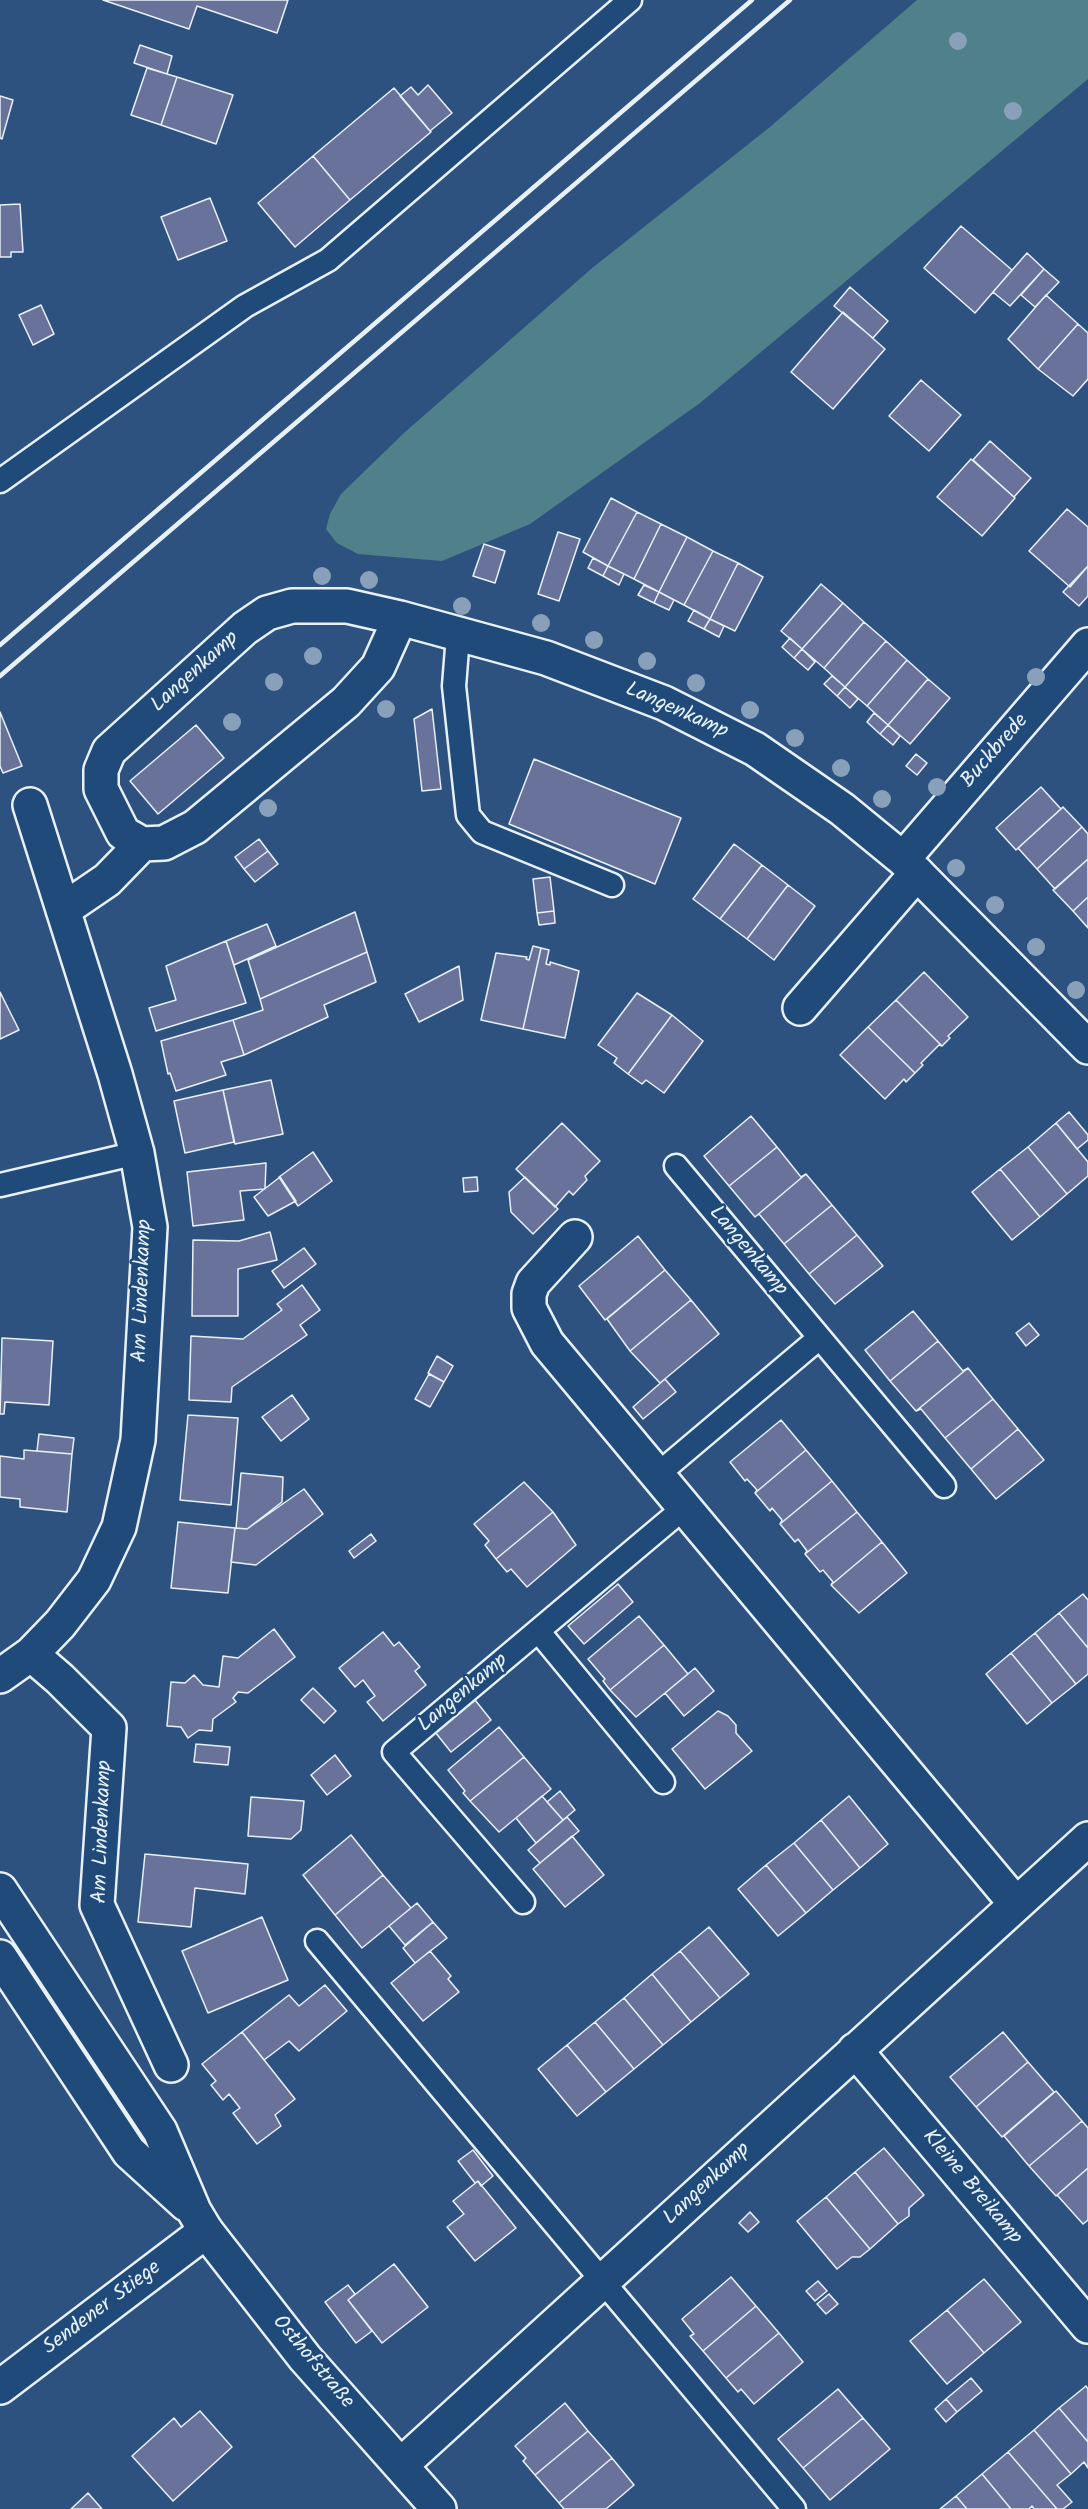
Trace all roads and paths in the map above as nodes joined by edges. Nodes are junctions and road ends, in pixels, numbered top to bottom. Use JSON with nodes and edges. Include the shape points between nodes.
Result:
{"nodes":[{"id":1,"x":630,"y":0,"type":"edge"},
{"id":2,"x":0,"y":481,"type":"edge"},
{"id":3,"x":400,"y":618,"type":"junction"},
{"id":4,"x":458,"y":636,"type":"junction"},
{"id":5,"x":1088,"y":645,"type":"edge"},
{"id":6,"x":30,"y":805,"type":"dead end"},
{"id":7,"x":142,"y":844,"type":"junction"},
{"id":8,"x":910,"y":866,"type":"junction"},
{"id":9,"x":612,"y":885,"type":"dead end"},
{"id":10,"x":63,"y":910,"type":"junction"},
{"id":11,"x":800,"y":1008,"type":"dead end"},
{"id":12,"x":1088,"y":1047,"type":"edge"},
{"id":13,"x":138,"y":1153,"type":"junction"},
{"id":14,"x":676,"y":1166,"type":"dead end"},
{"id":15,"x":0,"y":1185,"type":"edge"},
{"id":16,"x":575,"y":1237,"type":"dead end"},
{"id":17,"x":818,"y":1339,"type":"junction"},
{"id":18,"x":657,"y":1474,"type":"junction"},
{"id":19,"x":944,"y":1486,"type":"dead end"},
{"id":20,"x":684,"y":1508,"type":"junction"},
{"id":21,"x":539,"y":1632,"type":"junction"},
{"id":22,"x":31,"y":1654,"type":"junction"},
{"id":23,"x":0,"y":1676,"type":"edge"},
{"id":24,"x":663,"y":1782,"type":"dead end"},
{"id":25,"x":1088,"y":1839,"type":"edge"},
{"id":26,"x":0,"y":1890,"type":"edge"},
{"id":27,"x":523,"y":1902,"type":"dead end"},
{"id":28,"x":1016,"y":1904,"type":"junction"},
{"id":29,"x":317,"y":1941,"type":"dead end"},
{"id":30,"x":0,"y":1957,"type":"edge"},
{"id":31,"x":855,"y":2050,"type":"junction"},
{"id":32,"x":171,"y":2066,"type":"dead end"},
{"id":33,"x":200,"y":2221,"type":"junction"},
{"id":34,"x":603,"y":2282,"type":"junction"},
{"id":35,"x":1088,"y":2326,"type":"edge"},
{"id":36,"x":0,"y":2387,"type":"edge"},
{"id":37,"x":401,"y":2465,"type":"junction"},
{"id":38,"x":439,"y":2509,"type":"edge"},
{"id":39,"x":794,"y":2509,"type":"edge"}],
"edges":[{"from":1,"to":2,"type":"lane","via":[[328,260],[245,306]]},
{"from":3,"to":4,"type":"street","name":"Langenkamp"},
{"from":3,"to":7,"type":"street","via":[[378,667],[346,702],[195,827],[164,843]]},
{"from":3,"to":7,"type":"street","name":"Langenkamp","via":[[347,606],[292,606],[267,613],[245,628],[109,751],[101,770],[101,789],[123,833]]},
{"from":4,"to":8,"type":"street","name":"Langenkamp","via":[[546,658],[664,703],[755,748],[842,809]]},
{"from":4,"to":9,"type":"lane","via":[[454,686],[468,815],[482,832]]},
{"from":5,"to":8,"type":"street","name":"Buckbrede"},
{"from":6,"to":10,"type":"street","name":"Am Lindenkamp"},
{"from":7,"to":10,"type":"street","via":[[107,880]]},
{"from":8,"to":11,"type":"street"},
{"from":8,"to":12,"type":"street","name":"Langenkamp"},
{"from":10,"to":13,"type":"street","name":"Am Lindenkamp"},
{"from":13,"to":15,"type":"lane"},
{"from":13,"to":22,"type":"street","name":"Am Lindenkamp","via":[[150,1227],[138,1440],[119,1527],[94,1580]]},
{"from":14,"to":17,"type":"lane","name":"Langenkamp"},
{"from":16,"to":18,"type":"street","via":[[533,1282],[529,1308],[547,1343]]},
{"from":17,"to":18,"type":"lane"},
{"from":17,"to":19,"type":"lane","name":"Langenkamp"},
{"from":18,"to":20,"type":"street"},
{"from":20,"to":21,"type":"lane","name":"Langenkamp"},
{"from":20,"to":28,"type":"street"},
{"from":21,"to":24,"type":"lane"},
{"from":21,"to":27,"type":"lane","name":"Langenkamp","via":[[394,1752]]},
{"from":22,"to":23,"type":"street","name":"Am Lindenkamp"},
{"from":22,"to":32,"type":"street","name":"Am Lindenkamp","via":[[109,1728],[97,1905]]},
{"from":25,"to":28,"type":"street","name":"Langenkamp"},
{"from":26,"to":33,"type":"street","name":"Osthofstraße","via":[[160,2131]]},
{"from":28,"to":31,"type":"street","name":"Langenkamp"},
{"from":29,"to":34,"type":"lane"},
{"from":30,"to":33,"type":"street","name":"Osthofstraße","via":[[129,2152]]},
{"from":31,"to":34,"type":"street","name":"Langenkamp"},
{"from":31,"to":35,"type":"street","name":"Kleine Breikamp"},
{"from":33,"to":36,"type":"street","name":"Sendener Stiege"},
{"from":33,"to":37,"type":"street","name":"Osthofstraße","via":[[305,2358]]},
{"from":34,"to":37,"type":"street","name":"Langenkamp"},
{"from":34,"to":39,"type":"lane"},
{"from":37,"to":38,"type":"street","name":"Osthofstraße"}]}
